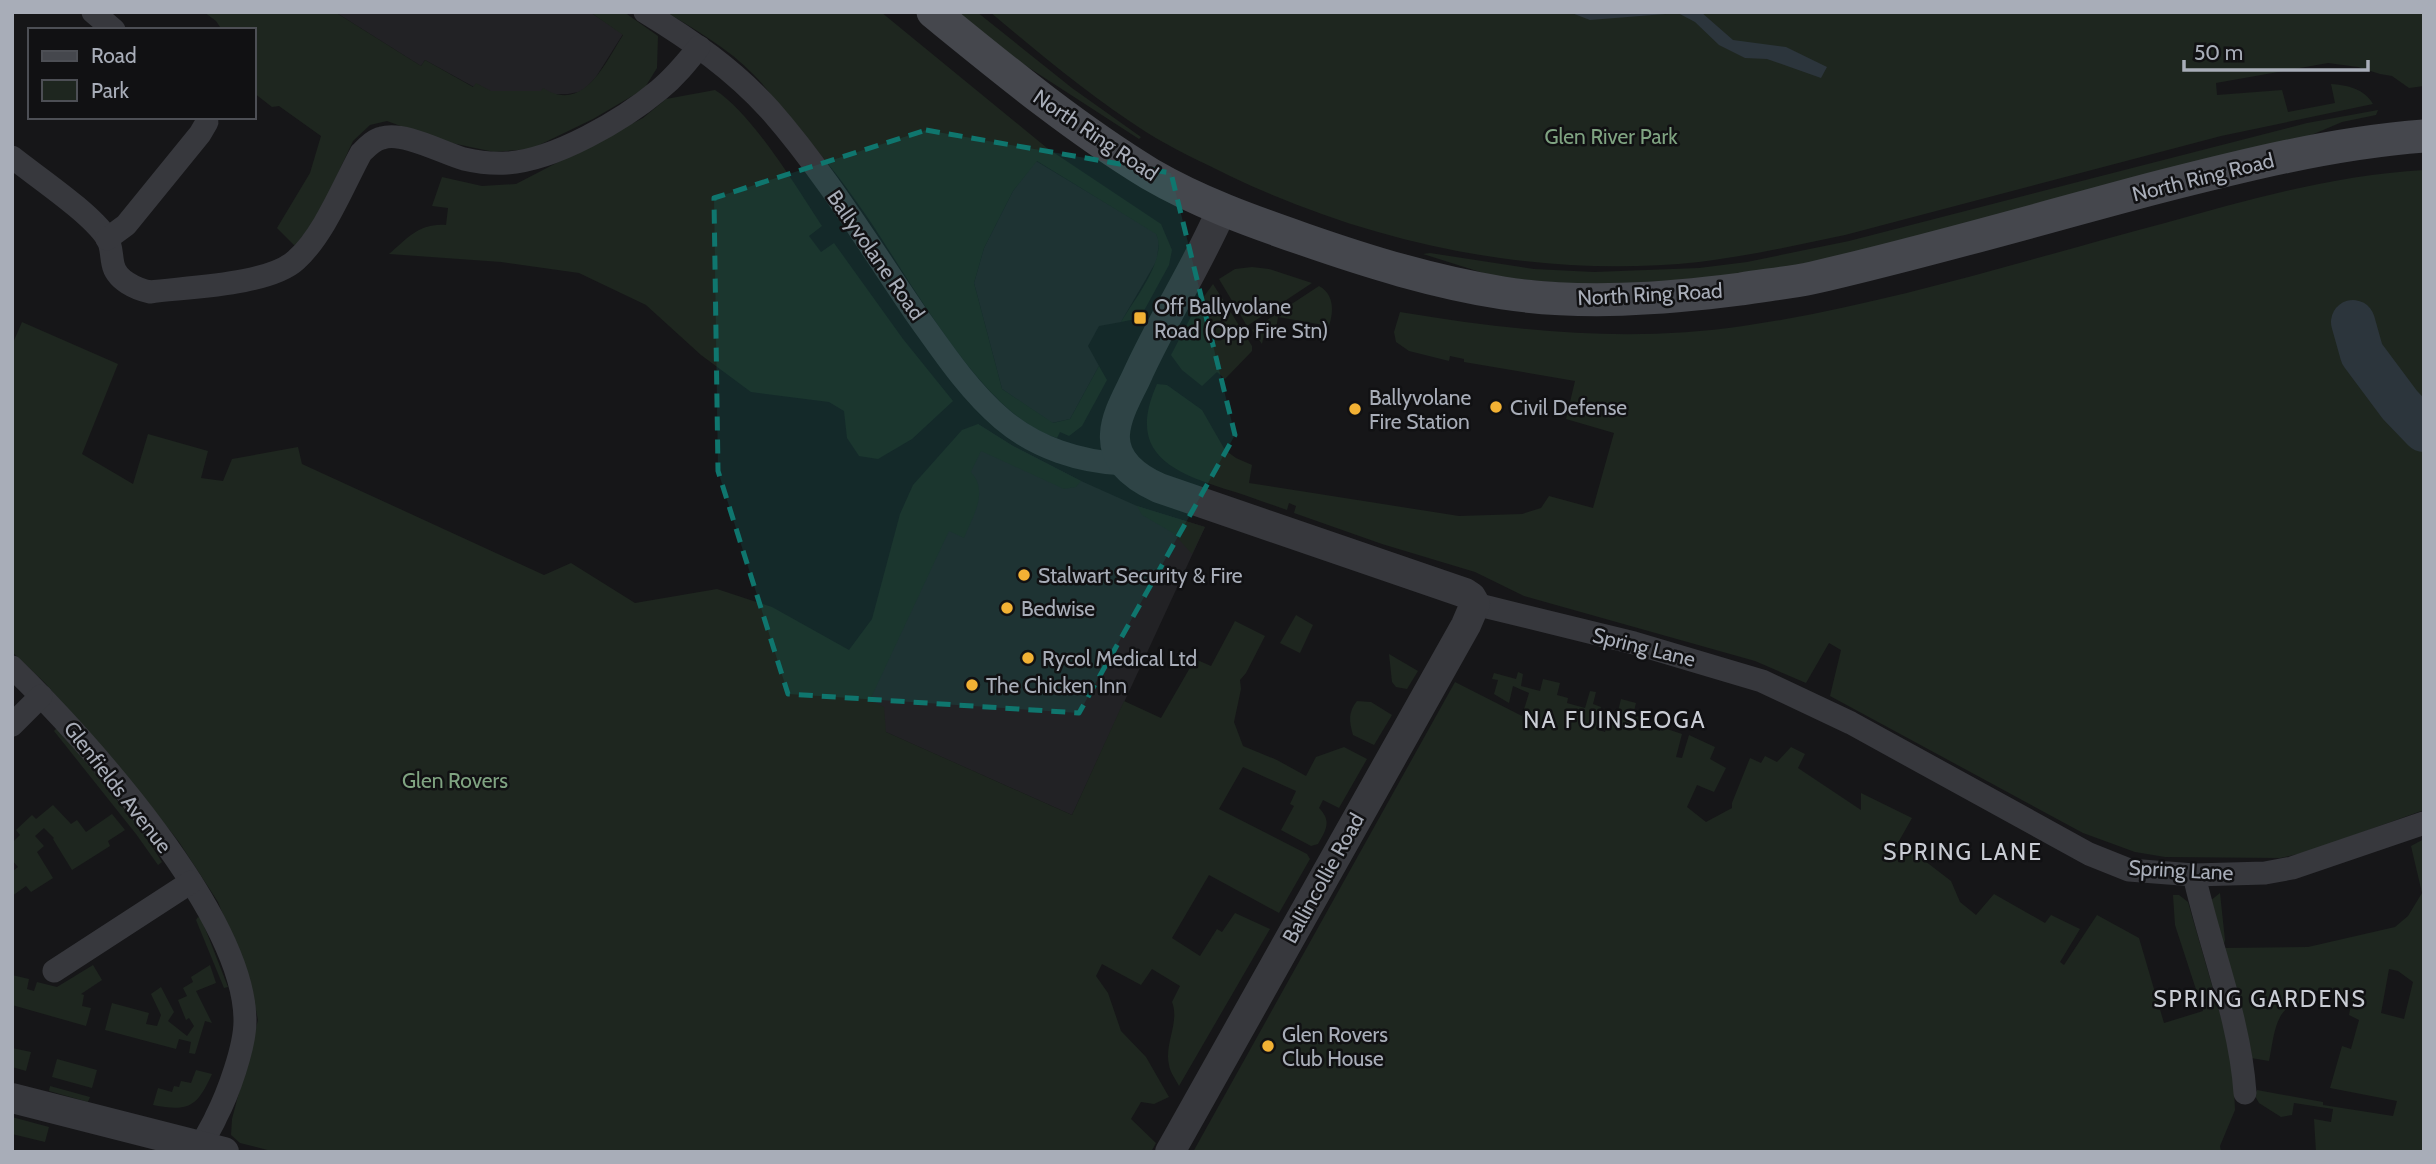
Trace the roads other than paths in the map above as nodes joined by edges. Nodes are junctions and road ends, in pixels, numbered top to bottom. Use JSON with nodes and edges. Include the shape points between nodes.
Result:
{"nodes":[{"id":1,"x":93,"y":12,"type":"edge"},
{"id":2,"x":645,"y":12,"type":"edge"},
{"id":3,"x":933,"y":12,"type":"edge"},
{"id":4,"x":112,"y":28,"type":"edge"},
{"id":5,"x":699,"y":47,"type":"junction"},
{"id":6,"x":206,"y":119,"type":"edge"},
{"id":7,"x":2424,"y":136,"type":"edge"},
{"id":8,"x":12,"y":157,"type":"edge"},
{"id":9,"x":1222,"y":209,"type":"junction"},
{"id":10,"x":107,"y":239,"type":"junction"},
{"id":11,"x":1124,"y":464,"type":"junction"},
{"id":12,"x":1475,"y":604,"type":"junction"},
{"id":13,"x":12,"y":667,"type":"edge"},
{"id":14,"x":41,"y":696,"type":"junction"},
{"id":15,"x":12,"y":725,"type":"edge"},
{"id":16,"x":2424,"y":823,"type":"edge"},
{"id":17,"x":2194,"y":875,"type":"junction"},
{"id":18,"x":191,"y":882,"type":"junction"},
{"id":19,"x":54,"y":971,"type":"dead end"},
{"id":20,"x":2245,"y":1093,"type":"dead end"},
{"id":21,"x":12,"y":1098,"type":"edge"},
{"id":22,"x":213,"y":1149,"type":"edge"},
{"id":23,"x":1170,"y":1152,"type":"edge"}],
"edges":[{"from":1,"to":4,"type":"street"},
{"from":2,"to":5,"type":"street","name":"Ballyvolane Road"},
{"from":3,"to":9,"type":"main road","name":"North Ring Road","via":[[1107,147]]},
{"from":5,"to":10,"type":"street","via":[[659,91],[572,143],[537,157],[487,163],[398,137],[383,137],[361,153],[310,244],[295,261],[275,272],[150,292],[137,289],[113,268]]},
{"from":5,"to":11,"type":"street","name":"Ballyvolane Road","via":[[770,111],[986,404],[1029,438],[1068,456]]},
{"from":6,"to":10,"type":"street","via":[[200,134],[126,225]]},
{"from":7,"to":9,"type":"main road","name":"North Ring Road","via":[[2320,149],[2240,166],[1808,279],[1700,294],[1598,299],[1506,293],[1373,263]]},
{"from":8,"to":10,"type":"street"},
{"from":9,"to":11,"type":"street","via":[[1119,417],[1115,435]]},
{"from":11,"to":12,"type":"street","name":"Spring Lane","via":[[1140,480],[1159,488],[1465,593]]},
{"from":12,"to":17,"type":"street","name":"Spring Lane","via":[[1634,643],[1762,681],[1851,723],[2113,865]]},
{"from":12,"to":23,"type":"street","name":"Ballincollie Road"},
{"from":13,"to":14,"type":"street","name":"Glenfields Avenue"},
{"from":14,"to":15,"type":"street"},
{"from":14,"to":18,"type":"street","name":"Glenfields Avenue","via":[[123,789]]},
{"from":16,"to":17,"type":"street","name":"Spring Lane","via":[[2292,869]]},
{"from":17,"to":20,"type":"street","via":[[2233,1025]]},
{"from":18,"to":19,"type":"street"},
{"from":18,"to":22,"type":"street","name":"Glenfields Avenue","via":[[227,948],[246,1022]]},
{"from":21,"to":22,"type":"street"}]}
